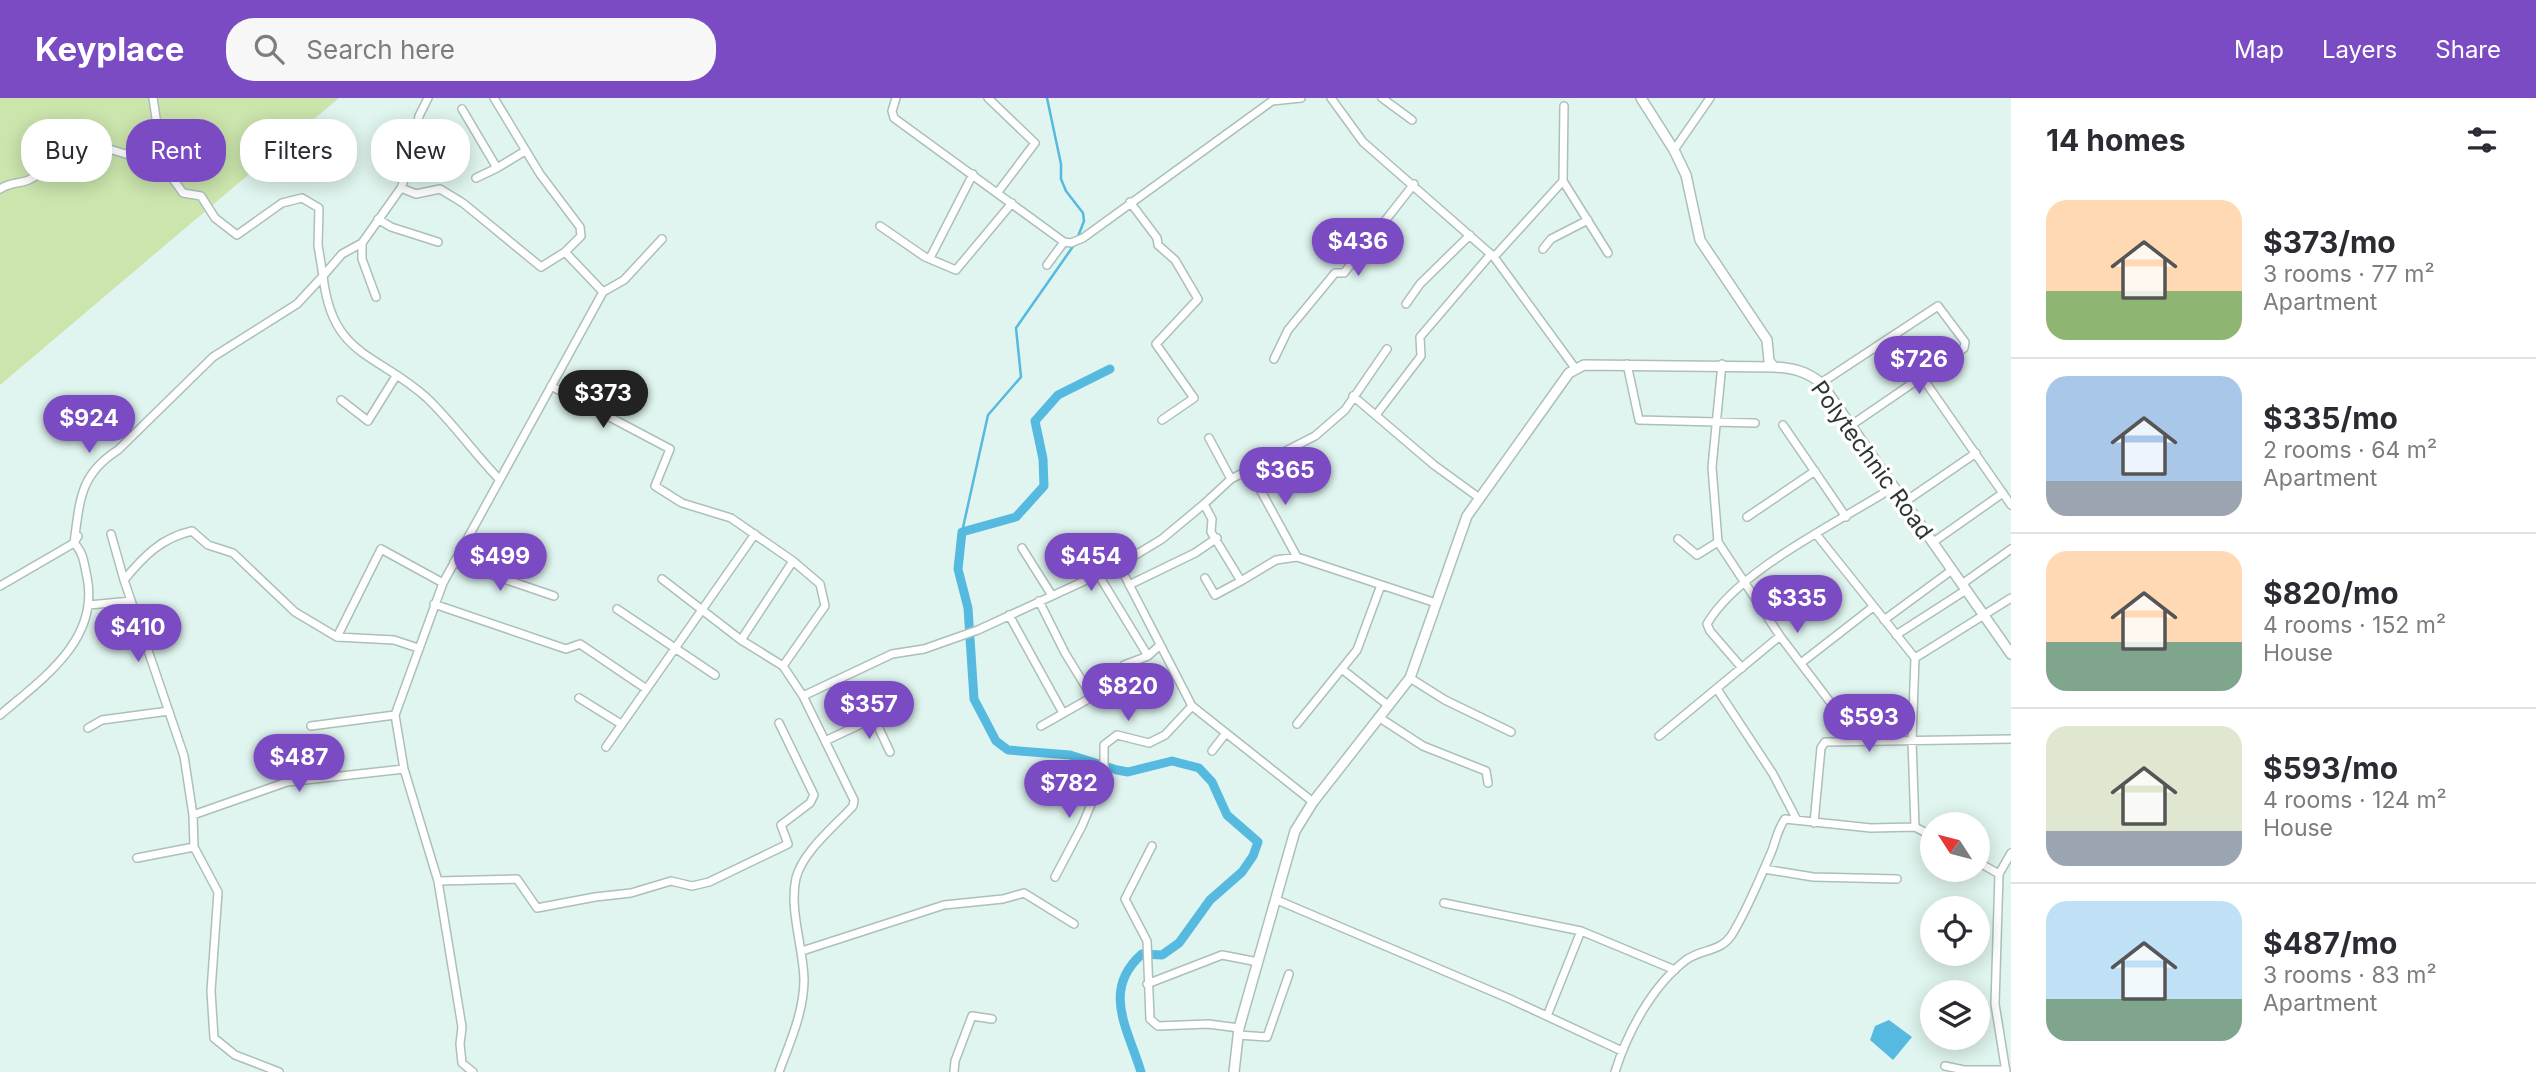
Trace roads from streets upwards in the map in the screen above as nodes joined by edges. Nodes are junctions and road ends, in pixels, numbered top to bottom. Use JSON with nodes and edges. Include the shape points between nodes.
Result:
{"nodes":[{"id":1,"x":153,"y":98,"type":"edge"},
{"id":2,"x":428,"y":98,"type":"edge"},
{"id":3,"x":494,"y":98,"type":"edge"},
{"id":4,"x":896,"y":98,"type":"edge"},
{"id":5,"x":988,"y":98,"type":"edge"},
{"id":6,"x":1301,"y":98,"type":"edge"},
{"id":7,"x":1331,"y":98,"type":"edge"},
{"id":8,"x":1382,"y":98,"type":"edge"},
{"id":9,"x":1710,"y":98,"type":"edge"},
{"id":10,"x":1647,"y":101,"type":"edge"},
{"id":11,"x":1564,"y":106,"type":"dead end"},
{"id":12,"x":462,"y":109,"type":"dead end"},
{"id":13,"x":156,"y":119,"type":"edge"},
{"id":14,"x":1412,"y":120,"type":"dead end"},
{"id":15,"x":525,"y":150,"type":"junction"},
{"id":16,"x":1674,"y":150,"type":"junction"},
{"id":17,"x":126,"y":154,"type":"edge"},
{"id":18,"x":497,"y":167,"type":"junction"},
{"id":19,"x":973,"y":174,"type":"junction"},
{"id":20,"x":476,"y":178,"type":"dead end"},
{"id":21,"x":1563,"y":181,"type":"junction"},
{"id":22,"x":175,"y":182,"type":"edge"},
{"id":23,"x":1414,"y":184,"type":"junction"},
{"id":24,"x":401,"y":188,"type":"junction"},
{"id":25,"x":0,"y":189,"type":"edge"},
{"id":26,"x":998,"y":192,"type":"junction"},
{"id":27,"x":1130,"y":202,"type":"junction"},
{"id":28,"x":1012,"y":203,"type":"junction"},
{"id":29,"x":378,"y":219,"type":"junction"},
{"id":30,"x":1588,"y":220,"type":"junction"},
{"id":31,"x":880,"y":226,"type":"dead end"},
{"id":32,"x":1470,"y":235,"type":"junction"},
{"id":33,"x":662,"y":239,"type":"dead end"},
{"id":34,"x":438,"y":242,"type":"dead end"},
{"id":35,"x":1067,"y":242,"type":"junction"},
{"id":36,"x":362,"y":243,"type":"junction"},
{"id":37,"x":1543,"y":249,"type":"dead end"},
{"id":38,"x":565,"y":252,"type":"junction"},
{"id":39,"x":1608,"y":253,"type":"dead end"},
{"id":40,"x":1493,"y":256,"type":"junction"},
{"id":41,"x":930,"y":258,"type":"junction"},
{"id":42,"x":1047,"y":265,"type":"dead end"},
{"id":43,"x":324,"y":275,"type":"junction"},
{"id":44,"x":603,"y":292,"type":"junction"},
{"id":45,"x":376,"y":297,"type":"dead end"},
{"id":46,"x":1406,"y":304,"type":"dead end"},
{"id":47,"x":1387,"y":349,"type":"dead end"},
{"id":48,"x":1273,"y":359,"type":"dead end"},
{"id":49,"x":1627,"y":364,"type":"junction"},
{"id":50,"x":1721,"y":364,"type":"junction"},
{"id":51,"x":1774,"y":367,"type":"junction"},
{"id":52,"x":1575,"y":368,"type":"junction"},
{"id":53,"x":396,"y":376,"type":"junction"},
{"id":54,"x":1922,"y":377,"type":"junction"},
{"id":55,"x":1821,"y":383,"type":"junction"},
{"id":56,"x":551,"y":386,"type":"junction"},
{"id":57,"x":1353,"y":396,"type":"junction"},
{"id":58,"x":341,"y":400,"type":"dead end"},
{"id":59,"x":1376,"y":415,"type":"junction"},
{"id":60,"x":1162,"y":420,"type":"dead end"},
{"id":61,"x":1716,"y":422,"type":"junction"},
{"id":62,"x":1755,"y":423,"type":"dead end"},
{"id":63,"x":1783,"y":425,"type":"dead end"},
{"id":64,"x":1850,"y":426,"type":"junction"},
{"id":65,"x":1209,"y":438,"type":"dead end"},
{"id":66,"x":1976,"y":453,"type":"junction"},
{"id":67,"x":1249,"y":470,"type":"junction"},
{"id":68,"x":1815,"y":471,"type":"junction"},
{"id":69,"x":1231,"y":479,"type":"junction"},
{"id":70,"x":499,"y":480,"type":"junction"},
{"id":71,"x":1892,"y":488,"type":"junction"},
{"id":72,"x":2003,"y":494,"type":"junction"},
{"id":73,"x":1478,"y":497,"type":"junction"},
{"id":74,"x":1903,"y":503,"type":"junction"},
{"id":75,"x":1204,"y":504,"type":"junction"},
{"id":76,"x":2011,"y":505,"type":"edge"},
{"id":77,"x":1747,"y":517,"type":"dead end"},
{"id":78,"x":1846,"y":517,"type":"junction"},
{"id":79,"x":111,"y":534,"type":"dead end"},
{"id":80,"x":755,"y":534,"type":"junction"},
{"id":81,"x":1816,"y":534,"type":"junction"},
{"id":82,"x":78,"y":536,"type":"dead end"},
{"id":83,"x":1217,"y":538,"type":"junction"},
{"id":84,"x":1678,"y":539,"type":"dead end"},
{"id":85,"x":1718,"y":542,"type":"junction"},
{"id":86,"x":1932,"y":543,"type":"junction"},
{"id":87,"x":74,"y":544,"type":"junction"},
{"id":88,"x":1022,"y":548,"type":"dead end"},
{"id":89,"x":2011,"y":549,"type":"edge"},
{"id":90,"x":1297,"y":557,"type":"junction"},
{"id":91,"x":793,"y":561,"type":"junction"},
{"id":92,"x":454,"y":562,"type":"junction"},
{"id":93,"x":1119,"y":565,"type":"junction"},
{"id":94,"x":1952,"y":570,"type":"junction"},
{"id":95,"x":1098,"y":574,"type":"junction"},
{"id":96,"x":1205,"y":578,"type":"dead end"},
{"id":97,"x":662,"y":579,"type":"dead end"},
{"id":98,"x":124,"y":580,"type":"junction"},
{"id":99,"x":1241,"y":581,"type":"junction"},
{"id":100,"x":443,"y":583,"type":"junction"},
{"id":101,"x":1745,"y":583,"type":"junction"},
{"id":102,"x":1129,"y":585,"type":"junction"},
{"id":103,"x":1381,"y":585,"type":"junction"},
{"id":104,"x":0,"y":586,"type":"edge"},
{"id":105,"x":1964,"y":587,"type":"junction"},
{"id":106,"x":1051,"y":594,"type":"junction"},
{"id":107,"x":554,"y":596,"type":"dead end"},
{"id":108,"x":2011,"y":598,"type":"edge"},
{"id":109,"x":131,"y":601,"type":"junction"},
{"id":110,"x":1039,"y":601,"type":"junction"},
{"id":111,"x":1436,"y":603,"type":"junction"},
{"id":112,"x":434,"y":604,"type":"junction"},
{"id":113,"x":89,"y":605,"type":"junction"},
{"id":114,"x":1873,"y":607,"type":"junction"},
{"id":115,"x":617,"y":609,"type":"dead end"},
{"id":116,"x":702,"y":609,"type":"junction"},
{"id":117,"x":1009,"y":615,"type":"junction"},
{"id":118,"x":1984,"y":615,"type":"junction"},
{"id":119,"x":1884,"y":620,"type":"junction"},
{"id":120,"x":1896,"y":635,"type":"junction"},
{"id":121,"x":337,"y":636,"type":"junction"},
{"id":122,"x":1780,"y":636,"type":"junction"},
{"id":123,"x":741,"y":640,"type":"junction"},
{"id":124,"x":1160,"y":645,"type":"junction"},
{"id":125,"x":674,"y":647,"type":"junction"},
{"id":126,"x":418,"y":648,"type":"junction"},
{"id":127,"x":2011,"y":654,"type":"edge"},
{"id":128,"x":1148,"y":656,"type":"junction"},
{"id":129,"x":1915,"y":658,"type":"junction"},
{"id":130,"x":1801,"y":663,"type":"junction"},
{"id":131,"x":1124,"y":665,"type":"dead end"},
{"id":132,"x":783,"y":666,"type":"junction"},
{"id":133,"x":1742,"y":668,"type":"junction"},
{"id":134,"x":1343,"y":670,"type":"junction"},
{"id":135,"x":715,"y":674,"type":"dead end"},
{"id":136,"x":1410,"y":678,"type":"junction"},
{"id":137,"x":645,"y":688,"type":"junction"},
{"id":138,"x":1717,"y":689,"type":"junction"},
{"id":139,"x":803,"y":696,"type":"junction"},
{"id":140,"x":579,"y":698,"type":"dead end"},
{"id":141,"x":1192,"y":706,"type":"junction"},
{"id":142,"x":1389,"y":706,"type":"junction"},
{"id":143,"x":169,"y":711,"type":"junction"},
{"id":144,"x":1063,"y":713,"type":"junction"},
{"id":145,"x":0,"y":715,"type":"edge"},
{"id":146,"x":395,"y":715,"type":"junction"},
{"id":147,"x":1380,"y":718,"type":"junction"},
{"id":148,"x":779,"y":723,"type":"dead end"},
{"id":149,"x":621,"y":724,"type":"junction"},
{"id":150,"x":1297,"y":724,"type":"dead end"},
{"id":151,"x":311,"y":726,"type":"dead end"},
{"id":152,"x":1041,"y":726,"type":"dead end"},
{"id":153,"x":88,"y":728,"type":"dead end"},
{"id":154,"x":1511,"y":732,"type":"dead end"},
{"id":155,"x":1226,"y":733,"type":"junction"},
{"id":156,"x":1659,"y":736,"type":"dead end"},
{"id":157,"x":2011,"y":739,"type":"edge"},
{"id":158,"x":1859,"y":740,"type":"junction"},
{"id":159,"x":1912,"y":740,"type":"junction"},
{"id":160,"x":825,"y":741,"type":"junction"},
{"id":161,"x":606,"y":747,"type":"dead end"},
{"id":162,"x":890,"y":751,"type":"dead end"},
{"id":163,"x":1212,"y":751,"type":"dead end"},
{"id":164,"x":404,"y":769,"type":"junction"},
{"id":165,"x":1488,"y":783,"type":"dead end"},
{"id":166,"x":1312,"y":802,"type":"junction"},
{"id":167,"x":193,"y":815,"type":"junction"},
{"id":168,"x":1797,"y":820,"type":"junction"},
{"id":169,"x":1815,"y":823,"type":"junction"},
{"id":170,"x":1915,"y":827,"type":"junction"},
{"id":171,"x":1920,"y":830,"type":"edge"},
{"id":172,"x":1152,"y":846,"type":"dead end"},
{"id":173,"x":194,"y":847,"type":"junction"},
{"id":174,"x":2011,"y":853,"type":"edge"},
{"id":175,"x":136,"y":858,"type":"dead end"},
{"id":176,"x":1763,"y":869,"type":"junction"},
{"id":177,"x":1990,"y":869,"type":"edge"},
{"id":178,"x":1999,"y":874,"type":"junction"},
{"id":179,"x":1055,"y":877,"type":"dead end"},
{"id":180,"x":1897,"y":878,"type":"dead end"},
{"id":181,"x":438,"y":881,"type":"junction"},
{"id":182,"x":1277,"y":900,"type":"junction"},
{"id":183,"x":1444,"y":903,"type":"dead end"},
{"id":184,"x":1074,"y":924,"type":"dead end"},
{"id":185,"x":1581,"y":931,"type":"junction"},
{"id":186,"x":802,"y":951,"type":"junction"},
{"id":187,"x":1258,"y":962,"type":"junction"},
{"id":188,"x":1675,"y":970,"type":"junction"},
{"id":189,"x":1289,"y":974,"type":"dead end"},
{"id":190,"x":1147,"y":984,"type":"junction"},
{"id":191,"x":1547,"y":1016,"type":"junction"},
{"id":192,"x":992,"y":1019,"type":"dead end"},
{"id":193,"x":1238,"y":1031,"type":"junction"},
{"id":194,"x":1622,"y":1051,"type":"junction"},
{"id":195,"x":1945,"y":1066,"type":"dead end"},
{"id":196,"x":2006,"y":1071,"type":"edge"},
{"id":197,"x":279,"y":1072,"type":"edge"},
{"id":198,"x":473,"y":1072,"type":"edge"},
{"id":199,"x":779,"y":1072,"type":"edge"},
{"id":200,"x":954,"y":1072,"type":"edge"},
{"id":201,"x":1234,"y":1072,"type":"edge"},
{"id":202,"x":1615,"y":1072,"type":"edge"}],
"edges":[{"from":1,"to":13,"type":"street"},
{"from":2,"to":24,"type":"street"},
{"from":3,"to":15,"type":"street"},
{"from":4,"to":19,"type":"street","via":[[894,118]]},
{"from":5,"to":26,"type":"street","via":[[1035,143]]},
{"from":6,"to":27,"type":"street","via":[[1272,101]]},
{"from":7,"to":23,"type":"street","via":[[1363,142]]},
{"from":8,"to":14,"type":"street"},
{"from":9,"to":16,"type":"street"},
{"from":10,"to":16,"type":"street"},
{"from":11,"to":21,"type":"street"},
{"from":12,"to":18,"type":"street"},
{"from":15,"to":18,"type":"street"},
{"from":15,"to":38,"type":"street","via":[[580,227],[581,236]]},
{"from":16,"to":51,"type":"street","via":[[1686,175],[1700,240],[1767,340]]},
{"from":17,"to":25,"type":"street","via":[[109,149],[91,162],[74,156]]},
{"from":18,"to":20,"type":"street"},
{"from":19,"to":26,"type":"street"},
{"from":19,"to":41,"type":"street"},
{"from":21,"to":30,"type":"street"},
{"from":21,"to":40,"type":"street"},
{"from":22,"to":43,"type":"street","via":[[183,192],[201,196],[215,218],[237,235],[282,203],[302,198],[319,208],[318,245]]},
{"from":23,"to":32,"type":"street"},
{"from":23,"to":48,"type":"street","via":[[1344,273],[1335,274],[1299,314]]},
{"from":24,"to":29,"type":"street"},
{"from":24,"to":38,"type":"street","via":[[416,194],[440,189],[541,268]]},
{"from":26,"to":28,"type":"street"},
{"from":27,"to":35,"type":"street","via":[[1083,238]]},
{"from":27,"to":60,"type":"street","via":[[1158,245],[1175,260],[1198,299],[1156,344],[1194,398]]},
{"from":28,"to":35,"type":"street"},
{"from":28,"to":41,"type":"street","via":[[956,270]]},
{"from":29,"to":34,"type":"street"},
{"from":29,"to":36,"type":"street"},
{"from":30,"to":37,"type":"street","via":[[1551,239]]},
{"from":30,"to":39,"type":"street"},
{"from":31,"to":41,"type":"street"},
{"from":32,"to":40,"type":"street"},
{"from":32,"to":46,"type":"street"},
{"from":33,"to":44,"type":"street","via":[[624,280]]},
{"from":35,"to":42,"type":"street"},
{"from":36,"to":43,"type":"street","via":[[342,254]]},
{"from":36,"to":45,"type":"street","via":[[362,259]]},
{"from":38,"to":44,"type":"street"},
{"from":40,"to":52,"type":"street"},
{"from":40,"to":59,"type":"street","via":[[1420,337],[1421,356]]},
{"from":43,"to":53,"type":"street","via":[[326,295],[350,345]]},
{"from":43,"to":87,"type":"street","via":[[297,304],[213,357],[118,450],[102,460],[83,484]]},
{"from":44,"to":56,"type":"street"},
{"from":47,"to":57,"type":"street"},
{"from":49,"to":50,"type":"street","name":"Polytechnic Road"},
{"from":49,"to":52,"type":"street","name":"Polytechnic Road"},
{"from":49,"to":61,"type":"street","via":[[1639,419]]},
{"from":50,"to":51,"type":"street","name":"Polytechnic Road"},
{"from":50,"to":61,"type":"street"},
{"from":51,"to":55,"type":"street","name":"Polytechnic Road","via":[[1796,368]]},
{"from":52,"to":73,"type":"street"},
{"from":53,"to":58,"type":"street","via":[[368,421]]},
{"from":53,"to":70,"type":"street","via":[[440,411]]},
{"from":54,"to":55,"type":"street","via":[[1966,345],[1938,306]]},
{"from":54,"to":64,"type":"street"},
{"from":54,"to":66,"type":"street"},
{"from":55,"to":64,"type":"street","name":"Polytechnic Road"},
{"from":56,"to":70,"type":"street"},
{"from":56,"to":80,"type":"street","via":[[670,449],[655,486],[682,503],[731,518]]},
{"from":57,"to":59,"type":"street"},
{"from":57,"to":67,"type":"street","via":[[1345,410],[1315,436]]},
{"from":59,"to":73,"type":"street"},
{"from":61,"to":62,"type":"street"},
{"from":61,"to":85,"type":"street","via":[[1712,491]]},
{"from":63,"to":68,"type":"street"},
{"from":64,"to":71,"type":"street","name":"Polytechnic Road"},
{"from":65,"to":69,"type":"street"},
{"from":66,"to":72,"type":"street"},
{"from":66,"to":74,"type":"street"},
{"from":67,"to":69,"type":"street"},
{"from":67,"to":90,"type":"street"},
{"from":68,"to":77,"type":"street"},
{"from":68,"to":78,"type":"street"},
{"from":69,"to":75,"type":"street"},
{"from":70,"to":92,"type":"street"},
{"from":71,"to":74,"type":"street","name":"Polytechnic Road"},
{"from":71,"to":78,"type":"street"},
{"from":72,"to":76,"type":"street"},
{"from":72,"to":86,"type":"street"},
{"from":73,"to":111,"type":"street"},
{"from":74,"to":86,"type":"street","name":"Polytechnic Road"},
{"from":75,"to":83,"type":"street"},
{"from":75,"to":93,"type":"street","via":[[1162,539]]},
{"from":78,"to":81,"type":"street"},
{"from":79,"to":98,"type":"street"},
{"from":80,"to":91,"type":"street"},
{"from":80,"to":116,"type":"street"},
{"from":81,"to":101,"type":"street"},
{"from":81,"to":114,"type":"street"},
{"from":82,"to":87,"type":"street"},
{"from":83,"to":99,"type":"street"},
{"from":83,"to":102,"type":"street"},
{"from":84,"to":85,"type":"street","via":[[1697,555]]},
{"from":85,"to":101,"type":"street"},
{"from":86,"to":94,"type":"street","name":"Polytechnic Road"},
{"from":87,"to":104,"type":"street"},
{"from":87,"to":113,"type":"street","via":[[81,551]]},
{"from":88,"to":106,"type":"street"},
{"from":89,"to":105,"type":"street"},
{"from":90,"to":99,"type":"street","via":[[1276,560]]},
{"from":90,"to":103,"type":"street"},
{"from":91,"to":123,"type":"street"},
{"from":91,"to":132,"type":"street","via":[[820,584],[824,606]]},
{"from":92,"to":100,"type":"street"},
{"from":92,"to":107,"type":"street"},
{"from":93,"to":95,"type":"street"},
{"from":93,"to":102,"type":"street"},
{"from":94,"to":105,"type":"street","name":"Polytechnic Road"},
{"from":94,"to":119,"type":"street"},
{"from":95,"to":106,"type":"street"},
{"from":95,"to":128,"type":"street"},
{"from":96,"to":99,"type":"street","via":[[1215,595]]},
{"from":97,"to":116,"type":"street"},
{"from":98,"to":109,"type":"street"},
{"from":98,"to":121,"type":"street","via":[[148,551],[174,535],[192,531],[208,545],[233,553],[295,612]]},
{"from":100,"to":112,"type":"street"},
{"from":100,"to":121,"type":"street","via":[[381,549]]},
{"from":101,"to":122,"type":"street"},
{"from":101,"to":133,"type":"street","via":[[1707,624]]},
{"from":102,"to":124,"type":"street"},
{"from":103,"to":111,"type":"street"},
{"from":103,"to":134,"type":"street","via":[[1357,650]]},
{"from":105,"to":118,"type":"street","name":"Polytechnic Road"},
{"from":105,"to":120,"type":"street"},
{"from":106,"to":110,"type":"street"},
{"from":108,"to":118,"type":"street"},
{"from":109,"to":113,"type":"street"},
{"from":109,"to":143,"type":"street"},
{"from":110,"to":117,"type":"street"},
{"from":110,"to":144,"type":"street","via":[[1092,697]]},
{"from":111,"to":136,"type":"street"},
{"from":112,"to":126,"type":"street"},
{"from":112,"to":137,"type":"street","via":[[566,649],[580,643]]},
{"from":113,"to":145,"type":"street","via":[[79,634],[60,663]]},
{"from":114,"to":119,"type":"street"},
{"from":114,"to":130,"type":"street"},
{"from":115,"to":125,"type":"street"},
{"from":116,"to":123,"type":"street"},
{"from":116,"to":125,"type":"street"},
{"from":117,"to":139,"type":"street","via":[[923,649],[892,654]]},
{"from":117,"to":144,"type":"street"},
{"from":118,"to":127,"type":"street","name":"Polytechnic Road"},
{"from":118,"to":129,"type":"street"},
{"from":119,"to":120,"type":"street"},
{"from":120,"to":129,"type":"street"},
{"from":121,"to":126,"type":"street","via":[[394,640]]},
{"from":122,"to":130,"type":"street"},
{"from":122,"to":133,"type":"street"},
{"from":123,"to":132,"type":"street"},
{"from":124,"to":128,"type":"street"},
{"from":124,"to":141,"type":"street"},
{"from":125,"to":135,"type":"street"},
{"from":125,"to":137,"type":"street"},
{"from":126,"to":146,"type":"street"},
{"from":128,"to":131,"type":"street"},
{"from":129,"to":159,"type":"street"},
{"from":130,"to":158,"type":"street"},
{"from":132,"to":139,"type":"street"},
{"from":133,"to":138,"type":"street"},
{"from":134,"to":142,"type":"street"},
{"from":134,"to":150,"type":"street"},
{"from":136,"to":142,"type":"street"},
{"from":136,"to":154,"type":"street"},
{"from":137,"to":149,"type":"street"},
{"from":138,"to":156,"type":"street"},
{"from":138,"to":168,"type":"street"},
{"from":139,"to":160,"type":"street"},
{"from":140,"to":149,"type":"street"},
{"from":141,"to":155,"type":"street"},
{"from":141,"to":179,"type":"street","via":[[1165,735],[1149,743],[1117,735],[1104,745],[1104,773]]},
{"from":142,"to":147,"type":"street"},
{"from":143,"to":153,"type":"street","via":[[102,720]]},
{"from":143,"to":167,"type":"street","via":[[184,756]]},
{"from":144,"to":152,"type":"street"},
{"from":146,"to":151,"type":"street"},
{"from":146,"to":164,"type":"street"},
{"from":147,"to":165,"type":"street","via":[[1423,746],[1486,771]]},
{"from":147,"to":166,"type":"street"},
{"from":148,"to":181,"type":"street","via":[[814,795],[781,825],[788,844],[733,871],[692,886],[671,881],[631,893],[537,908],[517,879]]},
{"from":149,"to":161,"type":"street"},
{"from":155,"to":163,"type":"street"},
{"from":155,"to":166,"type":"street"},
{"from":157,"to":159,"type":"street"},
{"from":158,"to":159,"type":"street"},
{"from":158,"to":169,"type":"street","via":[[1823,744]]},
{"from":159,"to":170,"type":"street"},
{"from":160,"to":162,"type":"street","via":[[874,718]]},
{"from":160,"to":186,"type":"street","via":[[854,800],[796,877],[794,900]]},
{"from":164,"to":167,"type":"street","via":[[288,782]]},
{"from":164,"to":181,"type":"street"},
{"from":166,"to":182,"type":"street","via":[[1295,831]]},
{"from":167,"to":173,"type":"street"},
{"from":168,"to":169,"type":"street"},
{"from":168,"to":176,"type":"street","via":[[1786,820],[1778,828]]},
{"from":169,"to":170,"type":"street"},
{"from":170,"to":171,"type":"street"},
{"from":172,"to":190,"type":"street","via":[[1125,899],[1147,941]]},
{"from":173,"to":175,"type":"street"},
{"from":173,"to":197,"type":"street","via":[[218,892],[211,991],[214,1038],[236,1055]]},
{"from":174,"to":178,"type":"street"},
{"from":176,"to":180,"type":"street","via":[[1813,877]]},
{"from":176,"to":188,"type":"street","via":[[1730,938],[1715,950],[1688,958]]},
{"from":177,"to":178,"type":"street"},
{"from":178,"to":196,"type":"street","via":[[1995,1004]]},
{"from":181,"to":198,"type":"street","via":[[462,1027],[463,1063]]},
{"from":182,"to":187,"type":"street"},
{"from":182,"to":191,"type":"street"},
{"from":183,"to":185,"type":"street"},
{"from":184,"to":186,"type":"street","via":[[1024,893],[944,905]]},
{"from":185,"to":188,"type":"street"},
{"from":185,"to":191,"type":"street"},
{"from":186,"to":199,"type":"street","via":[[801,1010]]},
{"from":187,"to":190,"type":"street","via":[[1222,955]]},
{"from":187,"to":193,"type":"street"},
{"from":188,"to":194,"type":"street","via":[[1632,1029]]},
{"from":189,"to":193,"type":"street","via":[[1267,1037]]},
{"from":190,"to":193,"type":"street","via":[[1153,1024]]},
{"from":191,"to":194,"type":"street"},
{"from":192,"to":200,"type":"street","via":[[972,1016]]},
{"from":193,"to":201,"type":"street"},
{"from":194,"to":202,"type":"street"},
{"from":195,"to":196,"type":"street"}]}
